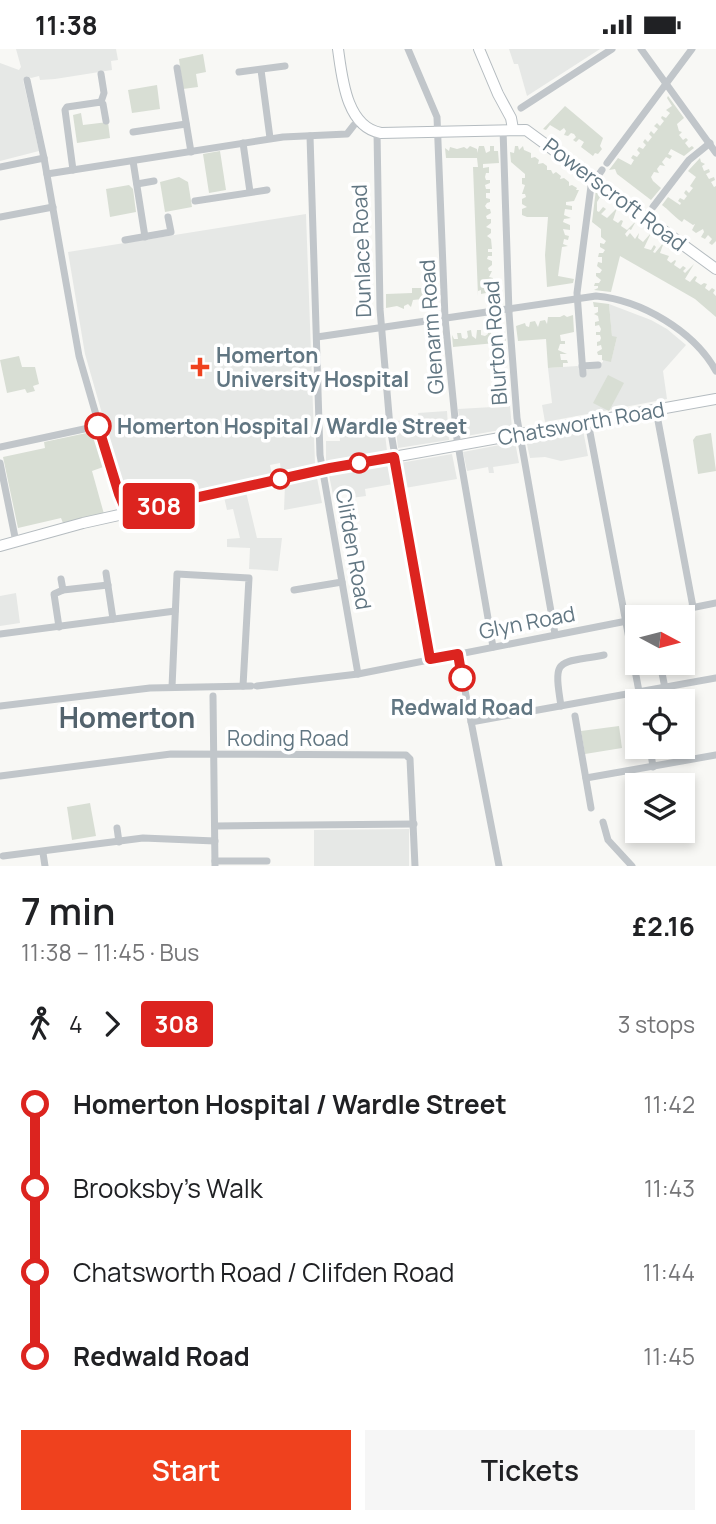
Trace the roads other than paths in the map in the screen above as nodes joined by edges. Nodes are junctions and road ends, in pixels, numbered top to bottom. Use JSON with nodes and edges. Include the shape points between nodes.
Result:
{"nodes":[{"id":1,"x":338,"y":49,"type":"edge"},
{"id":2,"x":408,"y":49,"type":"edge"},
{"id":3,"x":479,"y":49,"type":"edge"},
{"id":4,"x":612,"y":49,"type":"edge"},
{"id":5,"x":641,"y":49,"type":"edge"},
{"id":6,"x":692,"y":49,"type":"edge"},
{"id":7,"x":285,"y":66,"type":"dead end"},
{"id":8,"x":177,"y":68,"type":"dead end"},
{"id":9,"x":261,"y":69,"type":"junction"},
{"id":10,"x":239,"y":72,"type":"dead end"},
{"id":11,"x":101,"y":74,"type":"dead end"},
{"id":12,"x":27,"y":80,"type":"dead end"},
{"id":13,"x":667,"y":83,"type":"junction"},
{"id":14,"x":101,"y":102,"type":"junction"},
{"id":15,"x":521,"y":108,"type":"dead end"},
{"id":16,"x":106,"y":121,"type":"dead end"},
{"id":17,"x":186,"y":124,"type":"junction"},
{"id":18,"x":354,"y":125,"type":"dead end"},
{"id":19,"x":508,"y":129,"type":"junction"},
{"id":20,"x":439,"y":131,"type":"junction"},
{"id":21,"x":133,"y":132,"type":"dead end"},
{"id":22,"x":377,"y":132,"type":"junction"},
{"id":23,"x":310,"y":136,"type":"junction"},
{"id":24,"x":271,"y":138,"type":"junction"},
{"id":25,"x":243,"y":143,"type":"junction"},
{"id":26,"x":709,"y":143,"type":"junction"},
{"id":27,"x":191,"y":152,"type":"junction"},
{"id":28,"x":716,"y":153,"type":"edge"},
{"id":29,"x":44,"y":158,"type":"junction"},
{"id":30,"x":133,"y":161,"type":"junction"},
{"id":31,"x":0,"y":167,"type":"edge"},
{"id":32,"x":73,"y":170,"type":"junction"},
{"id":33,"x":601,"y":171,"type":"junction"},
{"id":34,"x":47,"y":174,"type":"junction"},
{"id":35,"x":154,"y":181,"type":"dead end"},
{"id":36,"x":137,"y":184,"type":"junction"},
{"id":37,"x":267,"y":190,"type":"dead end"},
{"id":38,"x":250,"y":192,"type":"junction"},
{"id":39,"x":195,"y":201,"type":"dead end"},
{"id":40,"x":653,"y":207,"type":"dead end"},
{"id":41,"x":53,"y":208,"type":"junction"},
{"id":42,"x":0,"y":217,"type":"edge"},
{"id":43,"x":168,"y":217,"type":"dead end"},
{"id":44,"x":145,"y":237,"type":"junction"},
{"id":45,"x":125,"y":240,"type":"dead end"},
{"id":46,"x":716,"y":269,"type":"edge"},
{"id":47,"x":577,"y":298,"type":"junction"},
{"id":48,"x":509,"y":308,"type":"junction"},
{"id":49,"x":445,"y":318,"type":"junction"},
{"id":50,"x":381,"y":328,"type":"junction"},
{"id":51,"x":317,"y":337,"type":"junction"},
{"id":52,"x":598,"y":365,"type":"dead end"},
{"id":53,"x":716,"y":371,"type":"edge"},
{"id":54,"x":716,"y":399,"type":"edge"},
{"id":55,"x":656,"y":410,"type":"junction"},
{"id":56,"x":588,"y":422,"type":"junction"},
{"id":57,"x":98,"y":426,"type":"junction"},
{"id":58,"x":520,"y":434,"type":"junction"},
{"id":59,"x":458,"y":446,"type":"junction"},
{"id":60,"x":0,"y":447,"type":"edge"},
{"id":61,"x":394,"y":457,"type":"junction"},
{"id":62,"x":0,"y":463,"type":"edge"},
{"id":63,"x":321,"y":470,"type":"junction"},
{"id":64,"x":127,"y":513,"type":"junction"},
{"id":65,"x":16,"y":542,"type":"junction"},
{"id":66,"x":0,"y":546,"type":"edge"},
{"id":67,"x":106,"y":573,"type":"dead end"},
{"id":68,"x":61,"y":579,"type":"dead end"},
{"id":69,"x":342,"y":582,"type":"junction"},
{"id":70,"x":108,"y":585,"type":"junction"},
{"id":71,"x":64,"y":590,"type":"junction"},
{"id":72,"x":294,"y":590,"type":"dead end"},
{"id":73,"x":716,"y":603,"type":"edge"},
{"id":74,"x":693,"y":605,"type":"edge"},
{"id":75,"x":695,"y":607,"type":"edge"},
{"id":76,"x":175,"y":611,"type":"junction"},
{"id":77,"x":625,"y":616,"type":"edge"},
{"id":78,"x":113,"y":619,"type":"junction"},
{"id":79,"x":625,"y":621,"type":"edge"},
{"id":80,"x":59,"y":627,"type":"junction"},
{"id":81,"x":0,"y":634,"type":"edge"},
{"id":82,"x":555,"y":634,"type":"junction"},
{"id":83,"x":493,"y":647,"type":"junction"},
{"id":84,"x":458,"y":654,"type":"junction"},
{"id":85,"x":604,"y":655,"type":"dead end"},
{"id":86,"x":430,"y":659,"type":"junction"},
{"id":87,"x":358,"y":674,"type":"junction"},
{"id":88,"x":662,"y":675,"type":"edge"},
{"id":89,"x":716,"y":678,"type":"edge"},
{"id":90,"x":251,"y":686,"type":"junction"},
{"id":91,"x":172,"y":687,"type":"junction"},
{"id":92,"x":665,"y":688,"type":"junction"},
{"id":93,"x":658,"y":689,"type":"edge"},
{"id":94,"x":625,"y":695,"type":"edge"},
{"id":95,"x":213,"y":696,"type":"dead end"},
{"id":96,"x":0,"y":706,"type":"edge"},
{"id":97,"x":561,"y":706,"type":"junction"},
{"id":98,"x":575,"y":716,"type":"dead end"},
{"id":99,"x":471,"y":722,"type":"junction"},
{"id":100,"x":214,"y":755,"type":"junction"},
{"id":101,"x":716,"y":755,"type":"edge"},
{"id":102,"x":651,"y":759,"type":"edge"},
{"id":103,"x":653,"y":767,"type":"junction"},
{"id":104,"x":0,"y":776,"type":"edge"},
{"id":105,"x":586,"y":778,"type":"junction"},
{"id":106,"x":591,"y":808,"type":"dead end"},
{"id":107,"x":603,"y":822,"type":"dead end"},
{"id":108,"x":414,"y":824,"type":"junction"},
{"id":109,"x":215,"y":826,"type":"junction"},
{"id":110,"x":117,"y":828,"type":"dead end"},
{"id":111,"x":215,"y":841,"type":"junction"},
{"id":112,"x":119,"y":842,"type":"junction"},
{"id":113,"x":43,"y":853,"type":"junction"},
{"id":114,"x":3,"y":856,"type":"dead end"},
{"id":115,"x":267,"y":861,"type":"dead end"},
{"id":116,"x":215,"y":863,"type":"edge"},
{"id":117,"x":45,"y":866,"type":"edge"},
{"id":118,"x":415,"y":866,"type":"edge"},
{"id":119,"x":499,"y":866,"type":"edge"},
{"id":120,"x":632,"y":866,"type":"edge"}],
"edges":[{"from":1,"to":22,"type":"street","via":[[349,101],[363,122]]},
{"from":2,"to":20,"type":"street","name":"Glenarm Road","via":[[435,109]]},
{"from":3,"to":19,"type":"street","via":[[511,118]]},
{"from":4,"to":15,"type":"street"},
{"from":5,"to":13,"type":"street"},
{"from":6,"to":13,"type":"street"},
{"from":7,"to":9,"type":"street"},
{"from":8,"to":17,"type":"street"},
{"from":9,"to":10,"type":"street"},
{"from":9,"to":24,"type":"street"},
{"from":11,"to":14,"type":"street"},
{"from":12,"to":29,"type":"street"},
{"from":13,"to":26,"type":"street"},
{"from":13,"to":33,"type":"street"},
{"from":14,"to":16,"type":"street"},
{"from":14,"to":32,"type":"street","via":[[65,110]]},
{"from":17,"to":21,"type":"street"},
{"from":17,"to":27,"type":"street"},
{"from":18,"to":23,"type":"street","via":[[347,134]]},
{"from":19,"to":20,"type":"street"},
{"from":19,"to":33,"type":"street","name":"Powerscroft Road","via":[[531,132]]},
{"from":19,"to":48,"type":"street","name":"Blurton Road"},
{"from":20,"to":22,"type":"street"},
{"from":20,"to":49,"type":"street","name":"Glenarm Road"},
{"from":22,"to":50,"type":"street","name":"Dunlace Road"},
{"from":23,"to":24,"type":"street"},
{"from":23,"to":51,"type":"street","name":"Clifden Road"},
{"from":24,"to":25,"type":"street"},
{"from":25,"to":27,"type":"street"},
{"from":25,"to":38,"type":"street"},
{"from":26,"to":28,"type":"street"},
{"from":26,"to":40,"type":"street","via":[[689,160]]},
{"from":27,"to":30,"type":"street"},
{"from":29,"to":31,"type":"street"},
{"from":29,"to":34,"type":"street"},
{"from":30,"to":32,"type":"street"},
{"from":30,"to":36,"type":"street"},
{"from":32,"to":34,"type":"street"},
{"from":33,"to":46,"type":"street","name":"Powerscroft Road"},
{"from":33,"to":47,"type":"street","via":[[591,186]]},
{"from":34,"to":41,"type":"street"},
{"from":35,"to":36,"type":"street"},
{"from":36,"to":44,"type":"street"},
{"from":37,"to":38,"type":"street"},
{"from":38,"to":39,"type":"street"},
{"from":41,"to":42,"type":"street"},
{"from":41,"to":57,"type":"street","via":[[76,342]]},
{"from":43,"to":44,"type":"street","via":[[171,232]]},
{"from":44,"to":45,"type":"street"},
{"from":47,"to":48,"type":"street"},
{"from":47,"to":52,"type":"street","via":[[582,370]]},
{"from":47,"to":53,"type":"street","via":[[619,301],[656,316],[691,340]]},
{"from":48,"to":49,"type":"street"},
{"from":48,"to":58,"type":"street","name":"Blurton Road"},
{"from":49,"to":50,"type":"street"},
{"from":49,"to":59,"type":"street","name":"Glenarm Road"},
{"from":50,"to":51,"type":"street"},
{"from":50,"to":61,"type":"street","name":"Dunlace Road"},
{"from":51,"to":63,"type":"street","name":"Clifden Road"},
{"from":54,"to":55,"type":"street","name":"Chatsworth Road"},
{"from":55,"to":56,"type":"street","name":"Chatsworth Road"},
{"from":55,"to":74,"type":"street"},
{"from":56,"to":58,"type":"street","name":"Chatsworth Road"},
{"from":56,"to":77,"type":"street"},
{"from":57,"to":60,"type":"street"},
{"from":57,"to":64,"type":"street"},
{"from":58,"to":59,"type":"street","name":"Chatsworth Road"},
{"from":58,"to":82,"type":"street","name":"Blurton Road"},
{"from":59,"to":61,"type":"street","name":"Chatsworth Road"},
{"from":59,"to":83,"type":"street","name":"Glenarm Road"},
{"from":61,"to":63,"type":"street","name":"Chatsworth Road"},
{"from":61,"to":86,"type":"street","name":"Dunlace Road"},
{"from":62,"to":65,"type":"street"},
{"from":63,"to":64,"type":"street","name":"Chatsworth Road"},
{"from":63,"to":69,"type":"street","name":"Clifden Road"},
{"from":64,"to":65,"type":"street","name":"Chatsworth Road"},
{"from":65,"to":66,"type":"street","name":"Chatsworth Road"},
{"from":67,"to":70,"type":"street"},
{"from":68,"to":71,"type":"street"},
{"from":69,"to":72,"type":"street"},
{"from":69,"to":87,"type":"street","name":"Clifden Road"},
{"from":70,"to":71,"type":"street"},
{"from":70,"to":78,"type":"street"},
{"from":71,"to":80,"type":"street","via":[[54,594]]},
{"from":73,"to":75,"type":"street","name":"Glyn Road"},
{"from":76,"to":78,"type":"street"},
{"from":76,"to":90,"type":"street","via":[[177,574],[249,578]]},
{"from":76,"to":91,"type":"street"},
{"from":78,"to":80,"type":"street"},
{"from":79,"to":82,"type":"street","name":"Glyn Road"},
{"from":80,"to":81,"type":"street"},
{"from":82,"to":83,"type":"street","name":"Glyn Road"},
{"from":83,"to":84,"type":"street","name":"Glyn Road"},
{"from":84,"to":86,"type":"street","name":"Glyn Road"},
{"from":84,"to":99,"type":"street"},
{"from":85,"to":97,"type":"street","via":[[559,667]]},
{"from":86,"to":87,"type":"street","name":"Glyn Road"},
{"from":87,"to":90,"type":"street","name":"Glyn Road"},
{"from":88,"to":92,"type":"street"},
{"from":89,"to":92,"type":"street"},
{"from":90,"to":91,"type":"street","name":"Glyn Road"},
{"from":91,"to":96,"type":"street","name":"Glyn Road"},
{"from":92,"to":93,"type":"street"},
{"from":94,"to":97,"type":"street"},
{"from":95,"to":100,"type":"street"},
{"from":97,"to":99,"type":"street"},
{"from":98,"to":105,"type":"street"},
{"from":99,"to":119,"type":"street"},
{"from":100,"to":104,"type":"street","name":"Roding Road","via":[[171,754]]},
{"from":100,"to":108,"type":"street","name":"Roding Road","via":[[409,756]]},
{"from":100,"to":109,"type":"street"},
{"from":101,"to":103,"type":"street"},
{"from":102,"to":103,"type":"street"},
{"from":103,"to":105,"type":"street"},
{"from":105,"to":106,"type":"street"},
{"from":107,"to":120,"type":"street","via":[[608,840]]},
{"from":108,"to":109,"type":"street"},
{"from":108,"to":118,"type":"street"},
{"from":109,"to":111,"type":"street"},
{"from":110,"to":112,"type":"street"},
{"from":111,"to":112,"type":"street","via":[[142,838]]},
{"from":111,"to":116,"type":"street"},
{"from":112,"to":113,"type":"street"},
{"from":113,"to":114,"type":"street"},
{"from":113,"to":117,"type":"street"},
{"from":115,"to":116,"type":"street"}]}
